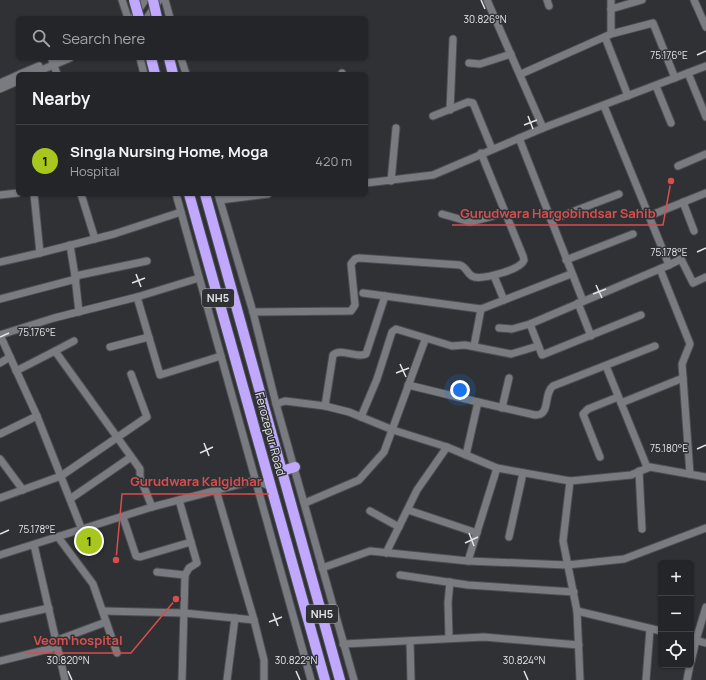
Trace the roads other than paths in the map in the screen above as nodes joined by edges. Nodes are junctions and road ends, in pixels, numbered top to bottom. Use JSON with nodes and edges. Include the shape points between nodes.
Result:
{"nodes":[{"id":1,"x":122,"y":0,"type":"edge"},
{"id":2,"x":134,"y":0,"type":"edge"},
{"id":3,"x":144,"y":0,"type":"edge"},
{"id":4,"x":153,"y":0,"type":"edge"},
{"id":5,"x":159,"y":0,"type":"edge"},
{"id":6,"x":165,"y":0,"type":"edge"},
{"id":7,"x":487,"y":0,"type":"edge"},
{"id":8,"x":612,"y":0,"type":"edge"},
{"id":9,"x":642,"y":0,"type":"edge"},
{"id":10,"x":694,"y":0,"type":"edge"},
{"id":11,"x":611,"y":9,"type":"junction"},
{"id":12,"x":127,"y":16,"type":"edge"},
{"id":13,"x":134,"y":16,"type":"edge"},
{"id":14,"x":138,"y":16,"type":"edge"},
{"id":15,"x":148,"y":16,"type":"edge"},
{"id":16,"x":157,"y":16,"type":"edge"},
{"id":17,"x":169,"y":16,"type":"edge"},
{"id":18,"x":706,"y":27,"type":"edge"},
{"id":19,"x":608,"y":36,"type":"junction"},
{"id":20,"x":453,"y":39,"type":"dead end"},
{"id":21,"x":511,"y":54,"type":"junction"},
{"id":22,"x":140,"y":60,"type":"edge"},
{"id":23,"x":152,"y":60,"type":"edge"},
{"id":24,"x":170,"y":60,"type":"edge"},
{"id":25,"x":182,"y":60,"type":"edge"},
{"id":26,"x":55,"y":61,"type":"edge"},
{"id":27,"x":469,"y":63,"type":"dead end"},
{"id":28,"x":706,"y":66,"type":"edge"},
{"id":29,"x":25,"y":72,"type":"edge"},
{"id":30,"x":36,"y":72,"type":"edge"},
{"id":31,"x":57,"y":72,"type":"edge"},
{"id":32,"x":144,"y":72,"type":"edge"},
{"id":33,"x":154,"y":72,"type":"edge"},
{"id":34,"x":172,"y":72,"type":"edge"},
{"id":35,"x":186,"y":72,"type":"edge"},
{"id":36,"x":688,"y":73,"type":"junction"},
{"id":37,"x":521,"y":74,"type":"junction"},
{"id":38,"x":16,"y":75,"type":"edge"},
{"id":39,"x":675,"y":78,"type":"junction"},
{"id":40,"x":16,"y":82,"type":"edge"},
{"id":41,"x":0,"y":83,"type":"edge"},
{"id":42,"x":656,"y":86,"type":"junction"},
{"id":43,"x":0,"y":89,"type":"edge"},
{"id":44,"x":628,"y":96,"type":"junction"},
{"id":45,"x":604,"y":106,"type":"junction"},
{"id":46,"x":450,"y":110,"type":"junction"},
{"id":47,"x":705,"y":112,"type":"edge"},
{"id":48,"x":433,"y":116,"type":"dead end"},
{"id":49,"x":671,"y":122,"type":"dead end"},
{"id":50,"x":396,"y":128,"type":"dead end"},
{"id":51,"x":543,"y":128,"type":"junction"},
{"id":52,"x":519,"y":138,"type":"junction"},
{"id":53,"x":492,"y":149,"type":"junction"},
{"id":54,"x":482,"y":153,"type":"junction"},
{"id":55,"x":706,"y":154,"type":"edge"},
{"id":56,"x":678,"y":166,"type":"dead end"},
{"id":57,"x":391,"y":181,"type":"junction"},
{"id":58,"x":368,"y":184,"type":"edge"},
{"id":59,"x":16,"y":193,"type":"edge"},
{"id":60,"x":706,"y":193,"type":"edge"},
{"id":61,"x":619,"y":194,"type":"dead end"},
{"id":62,"x":0,"y":195,"type":"edge"},
{"id":63,"x":34,"y":196,"type":"edge"},
{"id":64,"x":82,"y":196,"type":"edge"},
{"id":65,"x":177,"y":196,"type":"edge"},
{"id":66,"x":190,"y":196,"type":"edge"},
{"id":67,"x":206,"y":196,"type":"edge"},
{"id":68,"x":235,"y":196,"type":"edge"},
{"id":69,"x":219,"y":197,"type":"edge"},
{"id":70,"x":683,"y":202,"type":"junction"},
{"id":71,"x":181,"y":212,"type":"junction"},
{"id":72,"x":505,"y":212,"type":"junction"},
{"id":73,"x":442,"y":214,"type":"dead end"},
{"id":74,"x":649,"y":216,"type":"junction"},
{"id":75,"x":551,"y":220,"type":"junction"},
{"id":76,"x":694,"y":231,"type":"dead end"},
{"id":77,"x":633,"y":234,"type":"dead end"},
{"id":78,"x":95,"y":239,"type":"junction"},
{"id":79,"x":70,"y":245,"type":"junction"},
{"id":80,"x":40,"y":253,"type":"junction"},
{"id":81,"x":566,"y":260,"type":"junction"},
{"id":82,"x":147,"y":261,"type":"dead end"},
{"id":83,"x":0,"y":262,"type":"edge"},
{"id":84,"x":668,"y":265,"type":"junction"},
{"id":85,"x":660,"y":269,"type":"junction"},
{"id":86,"x":572,"y":274,"type":"junction"},
{"id":87,"x":494,"y":276,"type":"junction"},
{"id":88,"x":706,"y":277,"type":"edge"},
{"id":89,"x":75,"y":278,"type":"junction"},
{"id":90,"x":200,"y":278,"type":"junction"},
{"id":91,"x":363,"y":293,"type":"dead end"},
{"id":92,"x":385,"y":296,"type":"junction"},
{"id":93,"x":137,"y":297,"type":"junction"},
{"id":94,"x":0,"y":299,"type":"edge"},
{"id":95,"x":504,"y":300,"type":"junction"},
{"id":96,"x":581,"y":302,"type":"junction"},
{"id":97,"x":481,"y":309,"type":"junction"},
{"id":98,"x":79,"y":312,"type":"junction"},
{"id":99,"x":253,"y":312,"type":"junction"},
{"id":100,"x":642,"y":315,"type":"dead end"},
{"id":101,"x":530,"y":324,"type":"junction"},
{"id":102,"x":499,"y":328,"type":"dead end"},
{"id":103,"x":0,"y":335,"type":"edge"},
{"id":104,"x":591,"y":336,"type":"junction"},
{"id":105,"x":149,"y":337,"type":"junction"},
{"id":106,"x":425,"y":340,"type":"junction"},
{"id":107,"x":74,"y":341,"type":"dead end"},
{"id":108,"x":474,"y":346,"type":"junction"},
{"id":109,"x":538,"y":346,"type":"junction"},
{"id":110,"x":655,"y":346,"type":"dead end"},
{"id":111,"x":110,"y":347,"type":"dead end"},
{"id":112,"x":55,"y":351,"type":"junction"},
{"id":113,"x":221,"y":356,"type":"junction"},
{"id":114,"x":10,"y":357,"type":"junction"},
{"id":115,"x":0,"y":363,"type":"edge"},
{"id":116,"x":606,"y":366,"type":"junction"},
{"id":117,"x":16,"y":372,"type":"junction"},
{"id":118,"x":131,"y":374,"type":"dead end"},
{"id":119,"x":509,"y":378,"type":"dead end"},
{"id":120,"x":683,"y":378,"type":"junction"},
{"id":121,"x":408,"y":385,"type":"junction"},
{"id":122,"x":620,"y":400,"type":"junction"},
{"id":123,"x":478,"y":402,"type":"junction"},
{"id":124,"x":276,"y":404,"type":"junction"},
{"id":125,"x":325,"y":406,"type":"junction"},
{"id":126,"x":502,"y":408,"type":"junction"},
{"id":127,"x":37,"y":416,"type":"junction"},
{"id":128,"x":360,"y":418,"type":"junction"},
{"id":129,"x":393,"y":430,"type":"junction"},
{"id":130,"x":0,"y":434,"type":"edge"},
{"id":131,"x":118,"y":437,"type":"junction"},
{"id":132,"x":447,"y":447,"type":"junction"},
{"id":133,"x":466,"y":455,"type":"junction"},
{"id":134,"x":132,"y":457,"type":"junction"},
{"id":135,"x":600,"y":457,"type":"dead end"},
{"id":136,"x":0,"y":459,"type":"edge"},
{"id":137,"x":294,"y":467,"type":"junction"},
{"id":138,"x":647,"y":467,"type":"junction"},
{"id":139,"x":497,"y":468,"type":"junction"},
{"id":140,"x":282,"y":471,"type":"junction"},
{"id":141,"x":639,"y":472,"type":"junction"},
{"id":142,"x":523,"y":473,"type":"junction"},
{"id":143,"x":690,"y":474,"type":"junction"},
{"id":144,"x":61,"y":476,"type":"junction"},
{"id":145,"x":706,"y":477,"type":"edge"},
{"id":146,"x":256,"y":480,"type":"junction"},
{"id":147,"x":570,"y":481,"type":"junction"},
{"id":148,"x":271,"y":487,"type":"junction"},
{"id":149,"x":23,"y":490,"type":"junction"},
{"id":150,"x":216,"y":490,"type":"junction"},
{"id":151,"x":0,"y":498,"type":"edge"},
{"id":152,"x":70,"y":499,"type":"junction"},
{"id":153,"x":179,"y":500,"type":"junction"},
{"id":154,"x":305,"y":503,"type":"junction"},
{"id":155,"x":152,"y":508,"type":"junction"},
{"id":156,"x":408,"y":510,"type":"junction"},
{"id":157,"x":370,"y":511,"type":"dead end"},
{"id":158,"x":123,"y":517,"type":"junction"},
{"id":159,"x":399,"y":527,"type":"junction"},
{"id":160,"x":642,"y":529,"type":"dead end"},
{"id":161,"x":82,"y":530,"type":"junction"},
{"id":162,"x":705,"y":530,"type":"edge"},
{"id":163,"x":476,"y":533,"type":"junction"},
{"id":164,"x":58,"y":537,"type":"junction"},
{"id":165,"x":509,"y":537,"type":"dead end"},
{"id":166,"x":191,"y":542,"type":"junction"},
{"id":167,"x":34,"y":545,"type":"junction"},
{"id":168,"x":386,"y":554,"type":"junction"},
{"id":169,"x":0,"y":556,"type":"edge"},
{"id":170,"x":468,"y":561,"type":"junction"},
{"id":171,"x":567,"y":565,"type":"junction"},
{"id":172,"x":322,"y":568,"type":"junction"},
{"id":173,"x":157,"y":572,"type":"dead end"},
{"id":174,"x":185,"y":575,"type":"junction"},
{"id":175,"x":400,"y":575,"type":"dead end"},
{"id":176,"x":450,"y":582,"type":"junction"},
{"id":177,"x":574,"y":592,"type":"junction"},
{"id":178,"x":706,"y":607,"type":"edge"},
{"id":179,"x":49,"y":608,"type":"junction"},
{"id":180,"x":103,"y":611,"type":"junction"},
{"id":181,"x":577,"y":611,"type":"junction"},
{"id":182,"x":184,"y":613,"type":"junction"},
{"id":183,"x":0,"y":618,"type":"edge"},
{"id":184,"x":235,"y":618,"type":"junction"},
{"id":185,"x":254,"y":620,"type":"junction"},
{"id":186,"x":106,"y":622,"type":"junction"},
{"id":187,"x":650,"y":629,"type":"junction"},
{"id":188,"x":658,"y":630,"type":"edge"},
{"id":189,"x":694,"y":637,"type":"edge"},
{"id":190,"x":449,"y":638,"type":"junction"},
{"id":191,"x":694,"y":639,"type":"edge"},
{"id":192,"x":410,"y":641,"type":"junction"},
{"id":193,"x":706,"y":643,"type":"edge"},
{"id":194,"x":56,"y":644,"type":"junction"},
{"id":195,"x":344,"y":644,"type":"junction"},
{"id":196,"x":579,"y":645,"type":"junction"},
{"id":197,"x":117,"y":653,"type":"dead end"},
{"id":198,"x":0,"y":661,"type":"edge"},
{"id":199,"x":689,"y":668,"type":"edge"},
{"id":200,"x":65,"y":680,"type":"edge"},
{"id":201,"x":182,"y":680,"type":"edge"},
{"id":202,"x":227,"y":680,"type":"edge"},
{"id":203,"x":264,"y":680,"type":"edge"},
{"id":204,"x":311,"y":680,"type":"edge"},
{"id":205,"x":325,"y":680,"type":"edge"},
{"id":206,"x":340,"y":680,"type":"edge"},
{"id":207,"x":354,"y":680,"type":"edge"},
{"id":208,"x":411,"y":680,"type":"edge"},
{"id":209,"x":580,"y":680,"type":"edge"},
{"id":210,"x":646,"y":680,"type":"edge"},
{"id":211,"x":687,"y":680,"type":"edge"}],
"edges":[{"from":1,"to":12,"type":"street"},
{"from":2,"to":14,"type":"highway","bridge":true},
{"from":3,"to":13,"type":"street"},
{"from":4,"to":16,"type":"highway","bridge":true},
{"from":5,"to":15,"type":"street"},
{"from":6,"to":17,"type":"street"},
{"from":7,"to":21,"type":"street"},
{"from":8,"to":11,"type":"street"},
{"from":9,"to":11,"type":"street"},
{"from":10,"to":18,"type":"street"},
{"from":11,"to":19,"type":"street"},
{"from":19,"to":37,"type":"street"},
{"from":19,"to":39,"type":"street","via":[[653,22]]},
{"from":19,"to":44,"type":"street"},
{"from":20,"to":46,"type":"street"},
{"from":21,"to":27,"type":"street","via":[[480,64]]},
{"from":21,"to":37,"type":"street"},
{"from":22,"to":32,"type":"street"},
{"from":23,"to":33,"type":"highway"},
{"from":24,"to":34,"type":"highway"},
{"from":25,"to":35,"type":"street"},
{"from":26,"to":29,"type":"street"},
{"from":26,"to":30,"type":"street"},
{"from":26,"to":31,"type":"street"},
{"from":28,"to":36,"type":"street"},
{"from":36,"to":39,"type":"street"},
{"from":36,"to":47,"type":"street"},
{"from":37,"to":51,"type":"street"},
{"from":38,"to":41,"type":"street"},
{"from":39,"to":42,"type":"street"},
{"from":40,"to":43,"type":"street"},
{"from":42,"to":44,"type":"street"},
{"from":42,"to":49,"type":"street"},
{"from":44,"to":45,"type":"street"},
{"from":45,"to":51,"type":"street"},
{"from":45,"to":74,"type":"street"},
{"from":46,"to":48,"type":"street"},
{"from":46,"to":53,"type":"street","via":[[468,102],[473,103]]},
{"from":50,"to":57,"type":"street"},
{"from":51,"to":52,"type":"street"},
{"from":52,"to":53,"type":"street"},
{"from":52,"to":75,"type":"street"},
{"from":53,"to":54,"type":"street"},
{"from":54,"to":57,"type":"street","via":[[427,176]]},
{"from":54,"to":72,"type":"street"},
{"from":55,"to":56,"type":"street"},
{"from":57,"to":58,"type":"street"},
{"from":59,"to":62,"type":"street"},
{"from":60,"to":70,"type":"street"},
{"from":61,"to":75,"type":"street"},
{"from":63,"to":80,"type":"street"},
{"from":64,"to":78,"type":"street"},
{"from":65,"to":71,"type":"street"},
{"from":66,"to":148,"type":"highway","name":"Ferozepur Road","number":"NH5"},
{"from":67,"to":140,"type":"highway","name":"Ferozepur Road","number":"NH5"},
{"from":68,"to":69,"type":"street"},
{"from":69,"to":99,"type":"street"},
{"from":70,"to":74,"type":"street"},
{"from":70,"to":76,"type":"street"},
{"from":71,"to":78,"type":"street"},
{"from":71,"to":90,"type":"street"},
{"from":72,"to":73,"type":"street","via":[[470,222]]},
{"from":72,"to":87,"type":"street","via":[[524,260],[521,265]]},
{"from":74,"to":84,"type":"street"},
{"from":75,"to":81,"type":"street"},
{"from":77,"to":81,"type":"street"},
{"from":78,"to":79,"type":"street"},
{"from":79,"to":80,"type":"street"},
{"from":79,"to":89,"type":"street"},
{"from":80,"to":83,"type":"street"},
{"from":81,"to":86,"type":"street"},
{"from":82,"to":89,"type":"street"},
{"from":84,"to":85,"type":"street"},
{"from":84,"to":88,"type":"street","via":[[681,259],[693,283]]},
{"from":85,"to":96,"type":"street"},
{"from":85,"to":120,"type":"street","via":[[690,344],[682,364]]},
{"from":86,"to":95,"type":"street"},
{"from":86,"to":96,"type":"street"},
{"from":87,"to":95,"type":"street"},
{"from":87,"to":99,"type":"street","via":[[475,277],[470,275],[466,267],[460,265],[359,258],[351,264],[355,306],[351,311]]},
{"from":89,"to":94,"type":"street"},
{"from":89,"to":98,"type":"street"},
{"from":90,"to":93,"type":"street"},
{"from":90,"to":113,"type":"street"},
{"from":91,"to":92,"type":"street"},
{"from":92,"to":97,"type":"street"},
{"from":92,"to":125,"type":"street","via":[[366,354],[339,352],[333,356]]},
{"from":93,"to":98,"type":"street"},
{"from":93,"to":105,"type":"street"},
{"from":95,"to":97,"type":"street"},
{"from":96,"to":101,"type":"street"},
{"from":96,"to":104,"type":"street"},
{"from":97,"to":108,"type":"street"},
{"from":98,"to":103,"type":"street"},
{"from":99,"to":124,"type":"street"},
{"from":100,"to":104,"type":"street"},
{"from":101,"to":102,"type":"street","via":[[512,329]]},
{"from":101,"to":109,"type":"street"},
{"from":103,"to":114,"type":"street"},
{"from":104,"to":109,"type":"street","via":[[542,355]]},
{"from":105,"to":111,"type":"street"},
{"from":105,"to":113,"type":"street","via":[[160,375]]},
{"from":106,"to":108,"type":"street","via":[[454,347],[462,344]]},
{"from":106,"to":121,"type":"street"},
{"from":106,"to":128,"type":"street","via":[[398,330],[392,332],[377,379]]},
{"from":107,"to":112,"type":"street"},
{"from":108,"to":109,"type":"street","via":[[511,354]]},
{"from":110,"to":116,"type":"street"},
{"from":112,"to":117,"type":"street"},
{"from":112,"to":131,"type":"street"},
{"from":113,"to":146,"type":"street"},
{"from":114,"to":115,"type":"street"},
{"from":114,"to":117,"type":"street"},
{"from":116,"to":122,"type":"street"},
{"from":116,"to":126,"type":"street","via":[[550,388],[541,415]]},
{"from":117,"to":127,"type":"street"},
{"from":118,"to":131,"type":"street","via":[[147,418]]},
{"from":119,"to":126,"type":"street"},
{"from":120,"to":122,"type":"street"},
{"from":120,"to":143,"type":"street"},
{"from":121,"to":123,"type":"street"},
{"from":121,"to":129,"type":"street"},
{"from":122,"to":135,"type":"street","via":[[588,409],[583,414]]},
{"from":122,"to":138,"type":"street"},
{"from":123,"to":126,"type":"street"},
{"from":123,"to":133,"type":"street"},
{"from":124,"to":125,"type":"street","via":[[285,401]]},
{"from":124,"to":137,"type":"street"},
{"from":125,"to":128,"type":"street"},
{"from":127,"to":130,"type":"street"},
{"from":127,"to":144,"type":"street"},
{"from":128,"to":129,"type":"street"},
{"from":129,"to":132,"type":"street"},
{"from":129,"to":154,"type":"street","via":[[384,452],[363,477]]},
{"from":131,"to":134,"type":"street"},
{"from":131,"to":144,"type":"street"},
{"from":132,"to":133,"type":"street"},
{"from":132,"to":156,"type":"street","via":[[417,490]]},
{"from":133,"to":139,"type":"street"},
{"from":134,"to":152,"type":"street"},
{"from":134,"to":155,"type":"street","via":[[140,469],[140,477]]},
{"from":136,"to":149,"type":"street"},
{"from":137,"to":140,"type":"highway"},
{"from":137,"to":154,"type":"street"},
{"from":138,"to":141,"type":"street"},
{"from":138,"to":143,"type":"street"},
{"from":139,"to":142,"type":"street"},
{"from":139,"to":163,"type":"street"},
{"from":140,"to":206,"type":"highway","name":"Ferozepur Road","number":"NH5"},
{"from":141,"to":147,"type":"street"},
{"from":141,"to":160,"type":"street"},
{"from":142,"to":147,"type":"street"},
{"from":142,"to":165,"type":"street"},
{"from":143,"to":145,"type":"street"},
{"from":144,"to":149,"type":"street"},
{"from":144,"to":152,"type":"street"},
{"from":146,"to":148,"type":"street"},
{"from":146,"to":150,"type":"street"},
{"from":146,"to":204,"type":"street"},
{"from":147,"to":171,"type":"street","via":[[563,538]]},
{"from":148,"to":205,"type":"highway","name":"Ferozepur Road","number":"NH5"},
{"from":149,"to":151,"type":"street"},
{"from":150,"to":153,"type":"street"},
{"from":150,"to":185,"type":"street"},
{"from":152,"to":161,"type":"street"},
{"from":153,"to":155,"type":"street"},
{"from":153,"to":166,"type":"street"},
{"from":154,"to":172,"type":"street"},
{"from":155,"to":158,"type":"street"},
{"from":156,"to":159,"type":"street"},
{"from":156,"to":163,"type":"street"},
{"from":157,"to":159,"type":"street"},
{"from":158,"to":161,"type":"street"},
{"from":158,"to":166,"type":"street","via":[[137,557]]},
{"from":159,"to":168,"type":"street"},
{"from":161,"to":164,"type":"street"},
{"from":162,"to":171,"type":"street","via":[[629,558]]},
{"from":163,"to":170,"type":"street"},
{"from":164,"to":167,"type":"street"},
{"from":164,"to":180,"type":"street","via":[[93,584]]},
{"from":166,"to":174,"type":"street","via":[[198,562]]},
{"from":167,"to":169,"type":"street"},
{"from":167,"to":179,"type":"street"},
{"from":168,"to":170,"type":"street"},
{"from":168,"to":172,"type":"street","via":[[366,551]]},
{"from":170,"to":171,"type":"street"},
{"from":171,"to":177,"type":"street"},
{"from":172,"to":195,"type":"street"},
{"from":173,"to":174,"type":"street"},
{"from":174,"to":182,"type":"street"},
{"from":175,"to":176,"type":"street"},
{"from":176,"to":177,"type":"street"},
{"from":176,"to":190,"type":"street"},
{"from":177,"to":181,"type":"street"},
{"from":178,"to":189,"type":"street"},
{"from":179,"to":183,"type":"street"},
{"from":179,"to":194,"type":"street"},
{"from":180,"to":182,"type":"street"},
{"from":180,"to":186,"type":"street"},
{"from":181,"to":187,"type":"street"},
{"from":181,"to":196,"type":"street"},
{"from":182,"to":184,"type":"street"},
{"from":182,"to":201,"type":"street"},
{"from":184,"to":185,"type":"street"},
{"from":184,"to":202,"type":"street"},
{"from":185,"to":203,"type":"street","via":[[264,660]]},
{"from":186,"to":194,"type":"street"},
{"from":186,"to":197,"type":"street"},
{"from":187,"to":188,"type":"street"},
{"from":187,"to":210,"type":"street"},
{"from":190,"to":192,"type":"street"},
{"from":190,"to":196,"type":"street","via":[[484,637]]},
{"from":191,"to":193,"type":"street"},
{"from":192,"to":195,"type":"street"},
{"from":192,"to":208,"type":"street"},
{"from":194,"to":198,"type":"street"},
{"from":194,"to":200,"type":"street"},
{"from":195,"to":207,"type":"street"},
{"from":196,"to":209,"type":"street"},
{"from":199,"to":211,"type":"street"}]}
